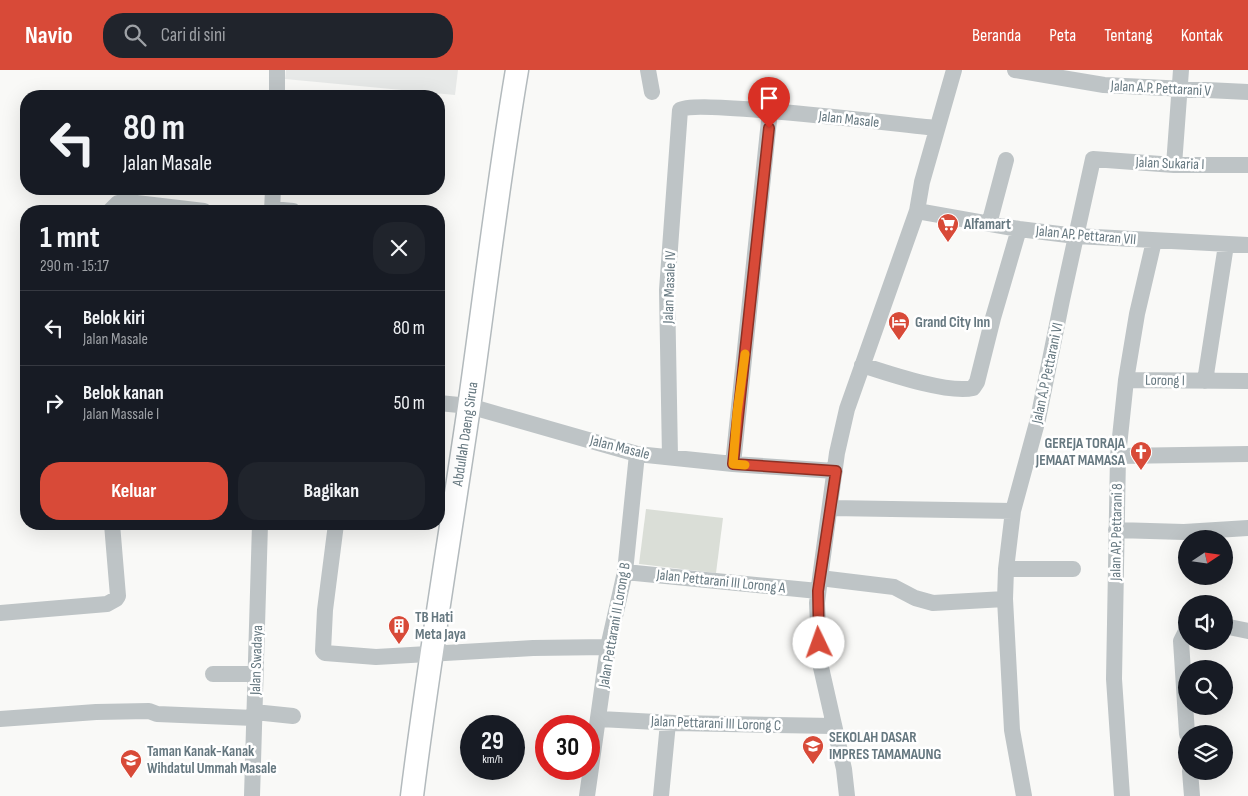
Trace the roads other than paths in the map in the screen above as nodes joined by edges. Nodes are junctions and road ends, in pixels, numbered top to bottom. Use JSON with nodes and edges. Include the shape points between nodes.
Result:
{"nodes":[{"id":1,"x":277,"y":70,"type":"edge"},
{"id":2,"x":517,"y":70,"type":"edge"},
{"id":3,"x":648,"y":70,"type":"edge"},
{"id":4,"x":954,"y":70,"type":"edge"},
{"id":5,"x":1015,"y":70,"type":"edge"},
{"id":6,"x":1180,"y":70,"type":"edge"},
{"id":7,"x":277,"y":90,"type":"edge"},
{"id":8,"x":1180,"y":90,"type":"junction"},
{"id":9,"x":652,"y":92,"type":"dead end"},
{"id":10,"x":1248,"y":92,"type":"edge"},
{"id":11,"x":770,"y":111,"type":"junction"},
{"id":12,"x":678,"y":118,"type":"joint"},
{"id":13,"x":937,"y":128,"type":"junction"},
{"id":14,"x":1006,"y":160,"type":"dead end"},
{"id":15,"x":1093,"y":160,"type":"joint"},
{"id":16,"x":1174,"y":165,"type":"junction"},
{"id":17,"x":1248,"y":165,"type":"edge"},
{"id":18,"x":116,"y":205,"type":"edge"},
{"id":19,"x":153,"y":205,"type":"edge"},
{"id":20,"x":916,"y":211,"type":"junction"},
{"id":21,"x":989,"y":224,"type":"junction"},
{"id":22,"x":1019,"y":230,"type":"junction"},
{"id":23,"x":1076,"y":236,"type":"junction"},
{"id":24,"x":1154,"y":241,"type":"junction"},
{"id":25,"x":1226,"y":244,"type":"junction"},
{"id":26,"x":1248,"y":245,"type":"edge"},
{"id":27,"x":862,"y":365,"type":"junction"},
{"id":28,"x":1126,"y":380,"type":"junction"},
{"id":29,"x":1248,"y":380,"type":"edge"},
{"id":30,"x":1205,"y":381,"type":"junction"},
{"id":31,"x":445,"y":403,"type":"edge"},
{"id":32,"x":469,"y":406,"type":"junction"},
{"id":33,"x":637,"y":454,"type":"junction"},
{"id":34,"x":1248,"y":454,"type":"edge"},
{"id":35,"x":1118,"y":456,"type":"junction"},
{"id":36,"x":670,"y":457,"type":"junction"},
{"id":37,"x":733,"y":464,"type":"junction"},
{"id":38,"x":836,"y":471,"type":"junction"},
{"id":39,"x":830,"y":508,"type":"junction"},
{"id":40,"x":1012,"y":511,"type":"junction"},
{"id":41,"x":1248,"y":528,"type":"edge"},
{"id":42,"x":112,"y":530,"type":"edge"},
{"id":43,"x":260,"y":530,"type":"edge"},
{"id":44,"x":335,"y":530,"type":"edge"},
{"id":45,"x":1116,"y":530,"type":"junction"},
{"id":46,"x":1006,"y":569,"type":"junction"},
{"id":47,"x":1073,"y":569,"type":"dead end"},
{"id":48,"x":624,"y":572,"type":"junction"},
{"id":49,"x":819,"y":584,"type":"junction"},
{"id":50,"x":1006,"y":599,"type":"junction"},
{"id":51,"x":0,"y":613,"type":"edge"},
{"id":52,"x":1233,"y":628,"type":"edge"},
{"id":53,"x":1248,"y":632,"type":"edge"},
{"id":54,"x":608,"y":647,"type":"junction"},
{"id":55,"x":1182,"y":650,"type":"edge"},
{"id":56,"x":430,"y":655,"type":"junction"},
{"id":57,"x":212,"y":674,"type":"dead end"},
{"id":58,"x":255,"y":674,"type":"junction"},
{"id":59,"x":254,"y":715,"type":"junction"},
{"id":60,"x":293,"y":716,"type":"dead end"},
{"id":61,"x":600,"y":719,"type":"joint"},
{"id":62,"x":0,"y":720,"type":"edge"},
{"id":63,"x":668,"y":723,"type":"junction"},
{"id":64,"x":1186,"y":725,"type":"edge"},
{"id":65,"x":833,"y":726,"type":"junction"},
{"id":66,"x":590,"y":780,"type":"edge"},
{"id":67,"x":1191,"y":780,"type":"edge"},
{"id":68,"x":252,"y":796,"type":"edge"},
{"id":69,"x":412,"y":796,"type":"edge"},
{"id":70,"x":587,"y":796,"type":"edge"},
{"id":71,"x":660,"y":796,"type":"edge"},
{"id":72,"x":847,"y":796,"type":"edge"},
{"id":73,"x":1024,"y":796,"type":"edge"},
{"id":74,"x":1122,"y":796,"type":"edge"},
{"id":75,"x":1192,"y":796,"type":"edge"}],
"edges":[{"from":1,"to":7,"type":"street"},
{"from":2,"to":32,"type":"main road","name":"Abdullah Daeng Sirua","via":[[500,171]]},
{"from":3,"to":9,"type":"street"},
{"from":4,"to":13,"type":"street"},
{"from":5,"to":8,"type":"street","name":"Jalan A.P. Pettarani V","via":[[1104,85]]},
{"from":6,"to":8,"type":"street"},
{"from":8,"to":10,"type":"street","name":"Jalan A.P. Pettarani V"},
{"from":8,"to":16,"type":"street"},
{"from":11,"to":12,"type":"street","name":"Jalan Masale","via":[[689,106],[680,110]]},
{"from":11,"to":13,"type":"street","name":"Jalan Masale"},
{"from":11,"to":37,"type":"street"},
{"from":12,"to":36,"type":"street","name":"Jalan Masale IV","via":[[667,290]]},
{"from":13,"to":20,"type":"street"},
{"from":14,"to":21,"type":"street"},
{"from":15,"to":16,"type":"street","name":"Jalan Sukaria I"},
{"from":15,"to":23,"type":"street","name":"Jalan A.P Pettarani VI"},
{"from":16,"to":17,"type":"street","name":"Jalan Sukaria I"},
{"from":18,"to":19,"type":"street","via":[[128,202]]},
{"from":20,"to":21,"type":"street","name":"Jalan AP. Pettaran VII"},
{"from":20,"to":27,"type":"street"},
{"from":21,"to":22,"type":"street","name":"Jalan AP. Pettaran VII"},
{"from":22,"to":23,"type":"street","name":"Jalan AP. Pettaran VII"},
{"from":22,"to":27,"type":"street","via":[[973,388],[933,385]]},
{"from":23,"to":24,"type":"street","name":"Jalan AP. Pettaran VII"},
{"from":23,"to":40,"type":"street","name":"Jalan A.P Pettarani VI","via":[[1038,419]]},
{"from":24,"to":25,"type":"street","name":"Jalan AP. Pettaran VII"},
{"from":24,"to":28,"type":"street","name":"Jalan AP. Pettarani 8"},
{"from":25,"to":26,"type":"street","name":"Jalan AP. Pettaran VII"},
{"from":25,"to":30,"type":"street"},
{"from":27,"to":38,"type":"street","via":[[845,418]]},
{"from":28,"to":30,"type":"street","name":"Lorong I"},
{"from":28,"to":35,"type":"street","name":"Jalan AP. Pettarani 8"},
{"from":29,"to":30,"type":"street","name":"Lorong I"},
{"from":31,"to":32,"type":"street","name":"Jalan Masale"},
{"from":32,"to":33,"type":"street","name":"Jalan Masale"},
{"from":32,"to":56,"type":"main road","name":"Abdullah Daeng Sirua"},
{"from":33,"to":36,"type":"street","name":"Jalan Masale"},
{"from":33,"to":48,"type":"street","name":"Jalan Pettarani II Lorong B"},
{"from":34,"to":35,"type":"street"},
{"from":35,"to":45,"type":"street","name":"Jalan AP. Pettarani 8"},
{"from":36,"to":37,"type":"street","name":"Jalan Masale"},
{"from":37,"to":38,"type":"street","name":"Jalan Masale"},
{"from":38,"to":39,"type":"street"},
{"from":39,"to":40,"type":"street"},
{"from":39,"to":49,"type":"street"},
{"from":40,"to":46,"type":"street","name":"Jalan A.P Pettarani VI"},
{"from":41,"to":45,"type":"street","via":[[1193,532]]},
{"from":42,"to":51,"type":"street","via":[[116,600],[107,604]]},
{"from":43,"to":58,"type":"street","name":"Jalan Swadaya"},
{"from":44,"to":56,"type":"street","via":[[323,651],[376,657]]},
{"from":45,"to":74,"type":"street","name":"Jalan AP. Pettarani 8","via":[[1114,679]]},
{"from":46,"to":47,"type":"street"},
{"from":46,"to":50,"type":"street","name":"Jalan A.P Pettarani VI"},
{"from":48,"to":49,"type":"street","name":"Jalan Pettarani III Lorong A"},
{"from":48,"to":54,"type":"street","name":"Jalan Pettarani II Lorong B"},
{"from":49,"to":50,"type":"street","name":"Jalan Pettarani III Lorong A","via":[[894,587],[933,603]]},
{"from":49,"to":65,"type":"street","via":[[820,663]]},
{"from":50,"to":73,"type":"street","name":"Jalan A.P Pettarani VI","via":[[1012,730]]},
{"from":52,"to":53,"type":"street"},
{"from":54,"to":56,"type":"street"},
{"from":54,"to":61,"type":"street","name":"Jalan Pettarani II Lorong B"},
{"from":55,"to":64,"type":"street"},
{"from":56,"to":69,"type":"main road","name":"Abdullah Daeng Sirua"},
{"from":57,"to":58,"type":"street"},
{"from":58,"to":59,"type":"street","name":"Jalan Swadaya"},
{"from":59,"to":60,"type":"street"},
{"from":59,"to":62,"type":"street","via":[[96,712]]},
{"from":59,"to":68,"type":"street","name":"Jalan Swadaya"},
{"from":61,"to":63,"type":"street","name":"Jalan Pettarani III Lorong C"},
{"from":63,"to":65,"type":"street","name":"Jalan Pettarani III Lorong C"},
{"from":63,"to":71,"type":"street"},
{"from":65,"to":72,"type":"street"},
{"from":66,"to":70,"type":"street","name":"Jalan Pettarani II Lorong B"},
{"from":67,"to":75,"type":"street"}]}
